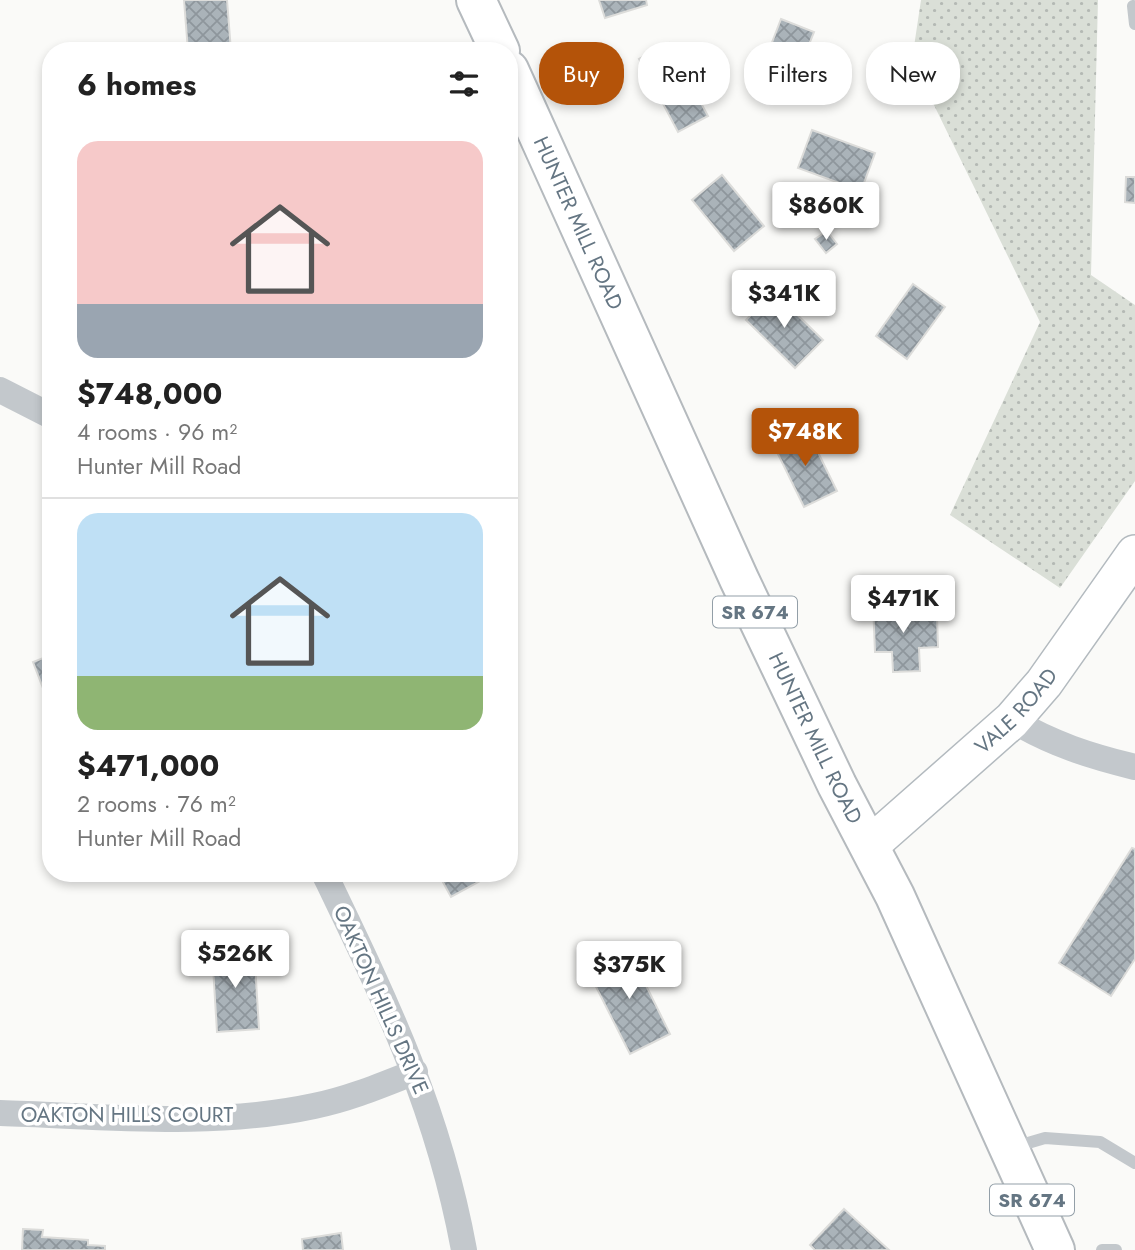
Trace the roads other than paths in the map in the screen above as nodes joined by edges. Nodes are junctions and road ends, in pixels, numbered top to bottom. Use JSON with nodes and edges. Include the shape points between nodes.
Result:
{"nodes":[{"id":1,"x":477,"y":0,"type":"edge"},
{"id":2,"x":1133,"y":6,"type":"dead end"},
{"id":3,"x":1135,"y":23,"type":"edge"},
{"id":4,"x":496,"y":42,"type":"edge"},
{"id":5,"x":518,"y":90,"type":"edge"},
{"id":6,"x":0,"y":390,"type":"edge"},
{"id":7,"x":42,"y":411,"type":"edge"},
{"id":8,"x":1135,"y":554,"type":"edge"},
{"id":9,"x":1013,"y":720,"type":"junction"},
{"id":10,"x":1135,"y":767,"type":"edge"},
{"id":11,"x":869,"y":846,"type":"junction"},
{"id":12,"x":328,"y":882,"type":"edge"},
{"id":13,"x":415,"y":1072,"type":"junction"},
{"id":14,"x":0,"y":1114,"type":"edge"},
{"id":15,"x":1011,"y":1149,"type":"junction"},
{"id":16,"x":1135,"y":1163,"type":"edge"},
{"id":17,"x":464,"y":1250,"type":"edge"},
{"id":18,"x":1055,"y":1250,"type":"edge"},
{"id":19,"x":1102,"y":1250,"type":"edge"},
{"id":20,"x":1116,"y":1250,"type":"edge"}],
"edges":[{"from":1,"to":4,"type":"main road"},
{"from":2,"to":3,"type":"lane"},
{"from":5,"to":11,"type":"main road","name":"HUNTER MILL ROAD","number":"SR 674","via":[[727,554]]},
{"from":6,"to":7,"type":"street"},
{"from":8,"to":9,"type":"main road","name":"VALE ROAD"},
{"from":9,"to":10,"type":"street","via":[[1045,740]]},
{"from":9,"to":11,"type":"main road","name":"VALE ROAD"},
{"from":11,"to":15,"type":"main road","name":"HUNTER MILL ROAD","number":"SR 674"},
{"from":12,"to":13,"type":"street","name":"OAKTON HILLS DRIVE"},
{"from":13,"to":14,"type":"street","name":"OAKTON HILLS COURT","via":[[314,1107],[269,1113],[194,1119]]},
{"from":13,"to":17,"type":"street","name":"OAKTON HILLS DRIVE","via":[[443,1154]]},
{"from":15,"to":16,"type":"lane","via":[[1045,1138],[1100,1142]]},
{"from":15,"to":18,"type":"main road","name":"HUNTER MILL ROAD","number":"SR 674"},
{"from":19,"to":20,"type":"lane"}]}
